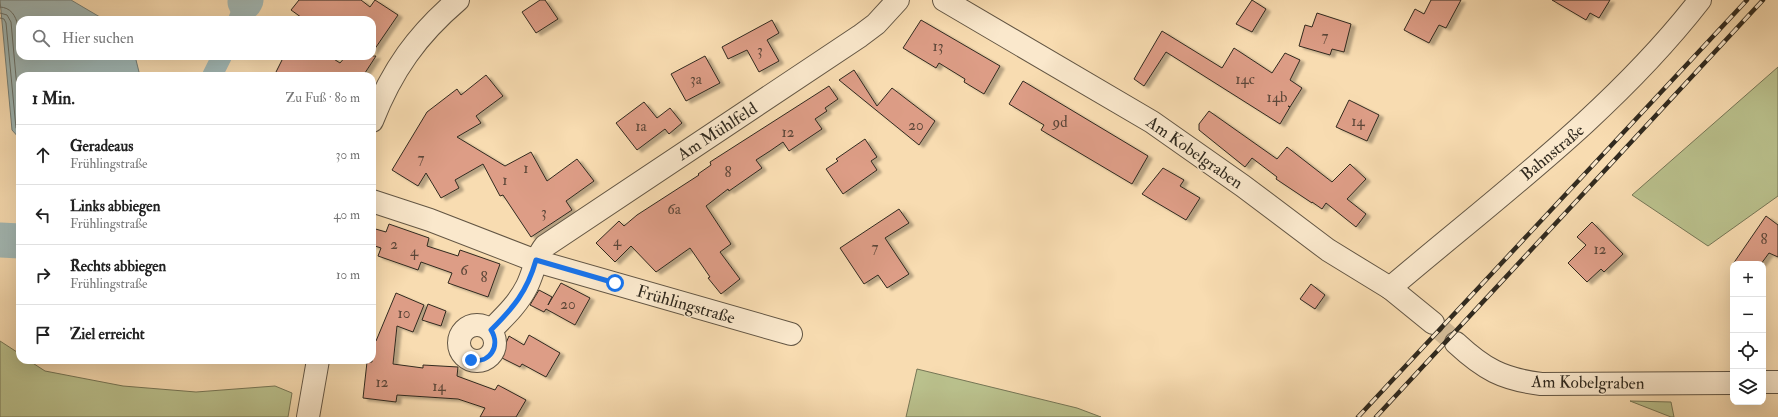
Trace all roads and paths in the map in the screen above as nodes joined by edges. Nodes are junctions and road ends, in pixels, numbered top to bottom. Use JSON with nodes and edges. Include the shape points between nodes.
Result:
{"nodes":[{"id":1,"x":458,"y":0,"type":"edge"},
{"id":2,"x":898,"y":0,"type":"edge"},
{"id":3,"x":944,"y":0,"type":"edge"},
{"id":4,"x":1700,"y":0,"type":"edge"},
{"id":5,"x":376,"y":112,"type":"edge"},
{"id":6,"x":376,"y":202,"type":"edge"},
{"id":7,"x":536,"y":260,"type":"junction"},
{"id":8,"x":1390,"y":288,"type":"junction"},
{"id":9,"x":1433,"y":323,"type":"tunnel mouth"},
{"id":10,"x":491,"y":330,"type":"dead end"},
{"id":11,"x":791,"y":334,"type":"dead end"},
{"id":12,"x":1456,"y":343,"type":"tunnel mouth"},
{"id":13,"x":317,"y":364,"type":"edge"},
{"id":14,"x":1766,"y":382,"type":"edge"},
{"id":15,"x":1778,"y":382,"type":"edge"},
{"id":16,"x":1730,"y":383,"type":"edge"},
{"id":17,"x":308,"y":417,"type":"edge"}],
"edges":[{"from":1,"to":5,"type":"street","via":[[409,50],[392,77]]},
{"from":2,"to":7,"type":"street","name":"Am Mühlfeld","via":[[876,24],[860,36],[556,238],[545,246]]},
{"from":3,"to":8,"type":"street","name":"Am Kobelgraben","via":[[1152,122],[1328,250]]},
{"from":4,"to":8,"type":"street","name":"Bahnstraße","via":[[1658,51],[1586,124]]},
{"from":6,"to":7,"type":"street","name":"Frühlingstraße"},
{"from":7,"to":10,"type":"street","via":[[522,296],[512,310]]},
{"from":7,"to":11,"type":"street","name":"Frühlingstraße"},
{"from":8,"to":9,"type":"street","name":"Am Kobelgraben"},
{"from":12,"to":16,"type":"street","name":"Am Kobelgraben","via":[[1484,367],[1520,381],[1541,384]]},
{"from":13,"to":17,"type":"street"},
{"from":14,"to":15,"type":"street"}]}
